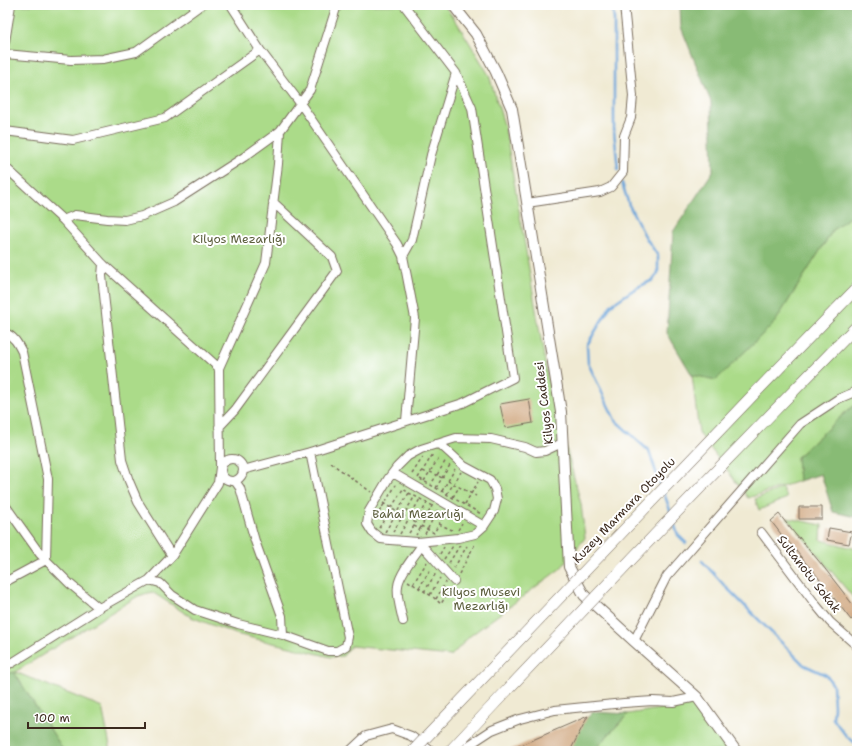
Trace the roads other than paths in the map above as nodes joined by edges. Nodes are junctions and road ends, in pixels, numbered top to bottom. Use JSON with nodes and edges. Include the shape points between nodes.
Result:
{"nodes":[{"id":1,"x":10,"y":5,"type":"edge"},
{"id":2,"x":201,"y":5,"type":"edge"},
{"id":3,"x":231,"y":5,"type":"edge"},
{"id":4,"x":337,"y":5,"type":"edge"},
{"id":5,"x":404,"y":5,"type":"edge"},
{"id":6,"x":453,"y":5,"type":"edge"},
{"id":7,"x":624,"y":5,"type":"edge"},
{"id":8,"x":5,"y":42,"type":"edge"},
{"id":9,"x":260,"y":50,"type":"junction"},
{"id":10,"x":5,"y":54,"type":"edge"},
{"id":11,"x":456,"y":73,"type":"junction"},
{"id":12,"x":300,"y":103,"type":"junction"},
{"id":13,"x":5,"y":131,"type":"edge"},
{"id":14,"x":280,"y":131,"type":"junction"},
{"id":15,"x":5,"y":166,"type":"edge"},
{"id":16,"x":273,"y":202,"type":"junction"},
{"id":17,"x":527,"y":203,"type":"junction"},
{"id":18,"x":63,"y":220,"type":"junction"},
{"id":19,"x":403,"y":256,"type":"junction"},
{"id":20,"x":103,"y":264,"type":"junction"},
{"id":21,"x":857,"y":288,"type":"edge"},
{"id":22,"x":857,"y":326,"type":"edge"},
{"id":23,"x":5,"y":334,"type":"edge"},
{"id":24,"x":219,"y":368,"type":"junction"},
{"id":25,"x":857,"y":391,"type":"edge"},
{"id":26,"x":406,"y":421,"type":"junction"},
{"id":27,"x":219,"y":427,"type":"junction"},
{"id":28,"x":456,"y":438,"type":"junction"},
{"id":29,"x":562,"y":443,"type":"junction"},
{"id":30,"x":435,"y":445,"type":"junction"},
{"id":31,"x":310,"y":452,"type":"junction"},
{"id":32,"x":448,"y":454,"type":"junction"},
{"id":33,"x":220,"y":467,"type":"junction"},
{"id":34,"x":243,"y":470,"type":"junction"},
{"id":35,"x":390,"y":476,"type":"junction"},
{"id":36,"x":235,"y":481,"type":"junction"},
{"id":37,"x":5,"y":505,"type":"edge"},
{"id":38,"x":484,"y":526,"type":"junction"},
{"id":39,"x":761,"y":532,"type":"dead end"},
{"id":40,"x":402,"y":541,"type":"junction"},
{"id":41,"x":172,"y":556,"type":"junction"},
{"id":42,"x":46,"y":560,"type":"junction"},
{"id":43,"x":149,"y":580,"type":"junction"},
{"id":44,"x":454,"y":581,"type":"dead end"},
{"id":45,"x":5,"y":582,"type":"edge"},
{"id":46,"x":99,"y":608,"type":"junction"},
{"id":47,"x":403,"y":621,"type":"dead end"},
{"id":48,"x":282,"y":635,"type":"junction"},
{"id":49,"x":634,"y":641,"type":"junction"},
{"id":50,"x":857,"y":646,"type":"edge"},
{"id":51,"x":5,"y":665,"type":"edge"},
{"id":52,"x":697,"y":697,"type":"junction"},
{"id":53,"x":350,"y":751,"type":"edge"},
{"id":54,"x":413,"y":751,"type":"edge"},
{"id":55,"x":431,"y":751,"type":"edge"},
{"id":56,"x":450,"y":751,"type":"edge"},
{"id":57,"x":460,"y":751,"type":"edge"},
{"id":58,"x":736,"y":751,"type":"edge"}],
"edges":[{"from":1,"to":8,"type":"street"},
{"from":2,"to":10,"type":"street","via":[[136,52],[90,60]]},
{"from":3,"to":9,"type":"street"},
{"from":4,"to":12,"type":"street","via":[[310,90]]},
{"from":5,"to":11,"type":"street"},
{"from":6,"to":17,"type":"main road","name":"Kilyos Caddesi","via":[[476,34],[512,109]]},
{"from":7,"to":17,"type":"street","via":[[633,96],[631,118],[624,136],[623,172],[611,187],[600,192]]},
{"from":9,"to":12,"type":"street"},
{"from":9,"to":13,"type":"street","via":[[165,118],[74,140]]},
{"from":11,"to":19,"type":"street","via":[[431,155],[412,240]]},
{"from":11,"to":26,"type":"street","via":[[472,108],[513,378],[463,403]]},
{"from":12,"to":14,"type":"street"},
{"from":12,"to":19,"type":"street"},
{"from":14,"to":16,"type":"street"},
{"from":14,"to":18,"type":"street","via":[[174,202],[142,216],[125,220],[75,215]]},
{"from":15,"to":18,"type":"street"},
{"from":16,"to":24,"type":"street","via":[[266,263]]},
{"from":16,"to":27,"type":"street","via":[[332,257],[337,271],[235,410]]},
{"from":17,"to":29,"type":"main road","name":"Kilyos Caddesi","via":[[561,412]]},
{"from":18,"to":20,"type":"street"},
{"from":19,"to":26,"type":"street","via":[[415,318]]},
{"from":20,"to":24,"type":"street"},
{"from":20,"to":41,"type":"street","via":[[102,276],[122,460],[138,502]]},
{"from":21,"to":54,"type":"highway","name":"Kuzey Marmara Otoyolu","bridge":true},
{"from":22,"to":56,"type":"highway","bridge":true},
{"from":23,"to":42,"type":"street","via":[[9,334],[18,342],[22,352],[48,480]]},
{"from":24,"to":27,"type":"street"},
{"from":25,"to":49,"type":"street","via":[[838,399],[800,424],[667,576]]},
{"from":26,"to":31,"type":"street"},
{"from":27,"to":33,"type":"street"},
{"from":28,"to":29,"type":"street","via":[[491,439],[536,452]]},
{"from":28,"to":30,"type":"street"},
{"from":28,"to":32,"type":"street","via":[[448,443]]},
{"from":29,"to":49,"type":"main road","name":"Kilyos Caddesi","via":[[569,567],[584,595]]},
{"from":30,"to":32,"type":"street"},
{"from":30,"to":35,"type":"street","via":[[408,456]]},
{"from":31,"to":34,"type":"street"},
{"from":31,"to":48,"type":"street","via":[[348,637],[346,646],[338,651],[328,651]]},
{"from":32,"to":38,"type":"street","via":[[490,480],[495,489],[497,499],[494,511]]},
{"from":33,"to":34,"type":"street","via":[[232,458],[239,461]]},
{"from":33,"to":36,"type":"street","via":[[223,478],[230,482]]},
{"from":33,"to":41,"type":"street","via":[[218,483]]},
{"from":34,"to":36,"type":"street","via":[[240,478]]},
{"from":35,"to":38,"type":"street"},
{"from":35,"to":40,"type":"street","via":[[369,511],[367,524],[372,532]]},
{"from":36,"to":48,"type":"street","via":[[240,488],[282,616]]},
{"from":37,"to":42,"type":"street"},
{"from":38,"to":40,"type":"street","via":[[475,534],[458,538]]},
{"from":39,"to":50,"type":"street","name":"Sultanotu Sokak","via":[[830,622]]},
{"from":40,"to":44,"type":"street","via":[[431,555]]},
{"from":40,"to":47,"type":"street","via":[[402,575],[398,586],[398,599]]},
{"from":41,"to":43,"type":"street"},
{"from":42,"to":45,"type":"street"},
{"from":42,"to":46,"type":"street"},
{"from":43,"to":46,"type":"street"},
{"from":43,"to":48,"type":"street","via":[[160,583],[172,595],[195,610]]},
{"from":46,"to":51,"type":"street"},
{"from":49,"to":52,"type":"main road","name":"Kilyos Caddesi"},
{"from":52,"to":57,"type":"street","via":[[673,702],[653,700],[555,710],[520,719],[492,730]]},
{"from":52,"to":58,"type":"main road","name":"Kilyos Caddesi"},
{"from":53,"to":55,"type":"street","via":[[366,736],[392,729],[411,736]]}]}
